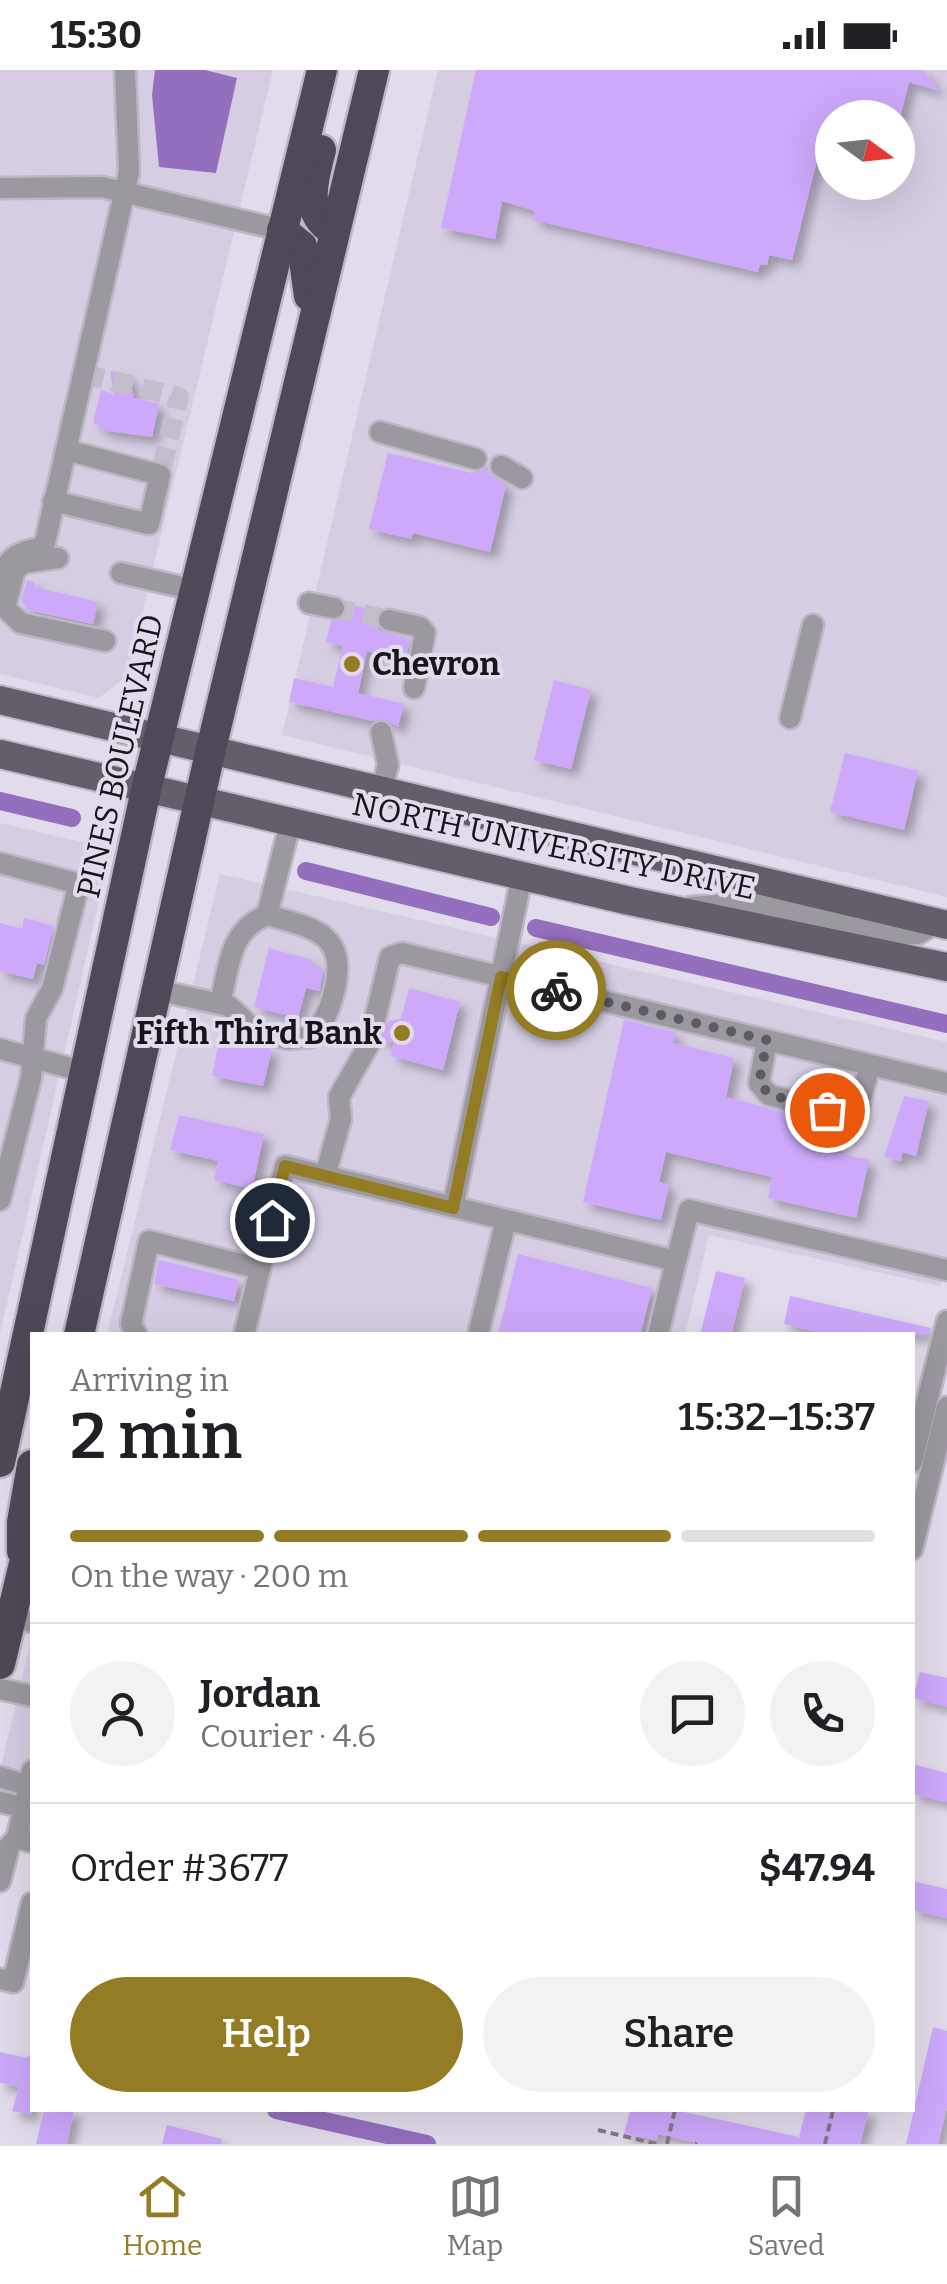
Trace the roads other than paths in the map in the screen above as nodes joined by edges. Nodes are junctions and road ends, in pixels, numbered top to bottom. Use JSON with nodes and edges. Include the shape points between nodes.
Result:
{"nodes":[{"id":1,"x":125,"y":70,"type":"edge"},
{"id":2,"x":322,"y":70,"type":"edge"},
{"id":3,"x":342,"y":70,"type":"edge"},
{"id":4,"x":374,"y":70,"type":"edge"},
{"id":5,"x":0,"y":188,"type":"edge"},
{"id":6,"x":125,"y":191,"type":"junction"},
{"id":7,"x":282,"y":230,"type":"junction"},
{"id":8,"x":333,"y":231,"type":"junction"},
{"id":9,"x":312,"y":319,"type":"junction"},
{"id":10,"x":380,"y":432,"type":"dead end"},
{"id":11,"x":66,"y":450,"type":"junction"},
{"id":12,"x":476,"y":459,"type":"dead end"},
{"id":13,"x":501,"y":466,"type":"dead end"},
{"id":14,"x":522,"y":478,"type":"dead end"},
{"id":15,"x":54,"y":501,"type":"junction"},
{"id":16,"x":51,"y":552,"type":"junction"},
{"id":17,"x":121,"y":573,"type":"dead end"},
{"id":18,"x":0,"y":581,"type":"edge"},
{"id":19,"x":195,"y":590,"type":"junction"},
{"id":20,"x":308,"y":603,"type":"dead end"},
{"id":21,"x":334,"y":608,"type":"tunnel mouth"},
{"id":22,"x":389,"y":620,"type":"tunnel mouth"},
{"id":23,"x":813,"y":625,"type":"dead end"},
{"id":24,"x":105,"y":641,"type":"dead end"},
{"id":25,"x":414,"y":688,"type":"dead end"},
{"id":26,"x":0,"y":700,"type":"edge"},
{"id":27,"x":790,"y":718,"type":"dead end"},
{"id":28,"x":381,"y":732,"type":"dead end"},
{"id":29,"x":159,"y":741,"type":"junction"},
{"id":30,"x":210,"y":753,"type":"junction"},
{"id":31,"x":0,"y":754,"type":"edge"},
{"id":32,"x":146,"y":790,"type":"junction"},
{"id":33,"x":381,"y":793,"type":"junction"},
{"id":34,"x":200,"y":803,"type":"junction"},
{"id":35,"x":290,"y":824,"type":"junction"},
{"id":36,"x":0,"y":863,"type":"edge"},
{"id":37,"x":522,"y":876,"type":"junction"},
{"id":38,"x":668,"y":908,"type":"junction"},
{"id":39,"x":268,"y":915,"type":"junction"},
{"id":40,"x":942,"y":924,"type":"edge"},
{"id":41,"x":947,"y":968,"type":"edge"},
{"id":42,"x":501,"y":977,"type":"junction"},
{"id":43,"x":156,"y":990,"type":"junction"},
{"id":44,"x":220,"y":1004,"type":"junction"},
{"id":45,"x":767,"y":1040,"type":"junction"},
{"id":46,"x":0,"y":1049,"type":"edge"},
{"id":47,"x":35,"y":1057,"type":"junction"},
{"id":48,"x":870,"y":1065,"type":"junction"},
{"id":49,"x":84,"y":1072,"type":"junction"},
{"id":50,"x":947,"y":1083,"type":"edge"},
{"id":51,"x":67,"y":1150,"type":"junction"},
{"id":52,"x":325,"y":1176,"type":"junction"},
{"id":53,"x":1,"y":1188,"type":"edge"},
{"id":54,"x":453,"y":1208,"type":"junction"},
{"id":55,"x":506,"y":1220,"type":"junction"},
{"id":56,"x":676,"y":1261,"type":"junction"},
{"id":57,"x":260,"y":1270,"type":"junction"},
{"id":58,"x":947,"y":1270,"type":"edge"},
{"id":59,"x":947,"y":1321,"type":"edge"},
{"id":60,"x":50,"y":1332,"type":"edge"},
{"id":61,"x":80,"y":1332,"type":"edge"},
{"id":62,"x":135,"y":1332,"type":"edge"},
{"id":63,"x":245,"y":1332,"type":"edge"},
{"id":64,"x":479,"y":1332,"type":"edge"},
{"id":65,"x":659,"y":1332,"type":"edge"},
{"id":66,"x":19,"y":1352,"type":"edge"},
{"id":67,"x":947,"y":1406,"type":"edge"},
{"id":68,"x":915,"y":1450,"type":"edge"},
{"id":69,"x":0,"y":1462,"type":"edge"},
{"id":70,"x":30,"y":1476,"type":"edge"},
{"id":71,"x":915,"y":1538,"type":"edge"},
{"id":72,"x":29,"y":1547,"type":"edge"},
{"id":73,"x":22,"y":1620,"type":"edge"},
{"id":74,"x":0,"y":1664,"type":"edge"},
{"id":75,"x":0,"y":1689,"type":"edge"},
{"id":76,"x":30,"y":1696,"type":"edge"},
{"id":77,"x":0,"y":1778,"type":"edge"},
{"id":78,"x":30,"y":1792,"type":"edge"},
{"id":79,"x":0,"y":1802,"type":"edge"},
{"id":80,"x":25,"y":1840,"type":"edge"},
{"id":81,"x":0,"y":1881,"type":"edge"},
{"id":82,"x":30,"y":1912,"type":"edge"},
{"id":83,"x":15,"y":1982,"type":"edge"}],
"edges":[{"from":1,"to":6,"type":"street"},
{"from":2,"to":7,"type":"highway","name":"PINES BOULEVARD"},
{"from":3,"to":8,"type":"highway","via":[[312,209]]},
{"from":4,"to":8,"type":"highway"},
{"from":5,"to":6,"type":"street"},
{"from":6,"to":7,"type":"street"},
{"from":6,"to":11,"type":"street"},
{"from":7,"to":9,"type":"highway","via":[[305,252]]},
{"from":7,"to":19,"type":"highway","name":"PINES BOULEVARD"},
{"from":8,"to":9,"type":"highway"},
{"from":9,"to":30,"type":"highway"},
{"from":10,"to":12,"type":"street"},
{"from":11,"to":15,"type":"street"},
{"from":11,"to":15,"type":"street","via":[[160,475],[149,524]]},
{"from":13,"to":14,"type":"street"},
{"from":15,"to":16,"type":"street"},
{"from":16,"to":18,"type":"street","via":[[17,552]]},
{"from":16,"to":24,"type":"street","via":[[15,570],[9,616]]},
{"from":17,"to":19,"type":"street"},
{"from":19,"to":29,"type":"highway","name":"PINES BOULEVARD"},
{"from":20,"to":21,"type":"street"},
{"from":22,"to":25,"type":"street","via":[[425,633]]},
{"from":23,"to":27,"type":"street"},
{"from":26,"to":29,"type":"main road","name":"NORTH UNIVERSITY DRIVE"},
{"from":28,"to":33,"type":"street","via":[[388,764]]},
{"from":29,"to":30,"type":"main road","name":"NORTH UNIVERSITY DRIVE"},
{"from":29,"to":32,"type":"highway","name":"PINES BOULEVARD"},
{"from":30,"to":33,"type":"main road","name":"NORTH UNIVERSITY DRIVE"},
{"from":30,"to":34,"type":"highway"},
{"from":31,"to":32,"type":"main road","name":"NORTH UNIVERSITY DRIVE"},
{"from":32,"to":34,"type":"main road","name":"NORTH UNIVERSITY DRIVE"},
{"from":32,"to":49,"type":"highway","name":"PINES BOULEVARD"},
{"from":33,"to":40,"type":"main road","name":"NORTH UNIVERSITY DRIVE"},
{"from":34,"to":35,"type":"main road","name":"NORTH UNIVERSITY DRIVE"},
{"from":34,"to":43,"type":"highway"},
{"from":35,"to":37,"type":"main road","name":"NORTH UNIVERSITY DRIVE"},
{"from":35,"to":39,"type":"street"},
{"from":36,"to":47,"type":"street","via":[[79,884],[52,989],[36,1018]]},
{"from":37,"to":38,"type":"main road","name":"NORTH UNIVERSITY DRIVE"},
{"from":37,"to":42,"type":"street"},
{"from":38,"to":40,"type":"street","via":[[748,903],[897,935]]},
{"from":38,"to":41,"type":"main road","name":"NORTH UNIVERSITY DRIVE"},
{"from":39,"to":44,"type":"street","via":[[248,923],[235,941]]},
{"from":39,"to":44,"type":"street","via":[[318,932],[335,946],[340,964],[326,1020],[311,1037],[287,1040],[254,1030]]},
{"from":42,"to":45,"type":"street"},
{"from":42,"to":52,"type":"street","via":[[402,953],[390,957],[371,1033],[343,1086]]},
{"from":42,"to":54,"type":"street"},
{"from":43,"to":44,"type":"street"},
{"from":43,"to":61,"type":"highway"},
{"from":45,"to":48,"type":"street"},
{"from":45,"to":48,"type":"street","via":[[759,1083],[770,1095],[856,1117]]},
{"from":46,"to":47,"type":"street"},
{"from":47,"to":49,"type":"street"},
{"from":47,"to":53,"type":"street"},
{"from":48,"to":50,"type":"street"},
{"from":49,"to":51,"type":"highway","name":"PINES BOULEVARD"},
{"from":51,"to":60,"type":"highway","via":[[72,1208]]},
{"from":51,"to":66,"type":"highway","name":"PINES BOULEVARD"},
{"from":52,"to":54,"type":"street"},
{"from":52,"to":57,"type":"street","via":[[285,1166]]},
{"from":54,"to":55,"type":"street"},
{"from":55,"to":56,"type":"street"},
{"from":55,"to":64,"type":"street"},
{"from":56,"to":58,"type":"street","via":[[690,1210]]},
{"from":56,"to":65,"type":"street"},
{"from":57,"to":62,"type":"street","via":[[150,1241],[131,1324]]},
{"from":57,"to":63,"type":"street"},
{"from":59,"to":68,"type":"street"},
{"from":66,"to":69,"type":"highway","name":"PINES BOULEVARD"},
{"from":67,"to":71,"type":"street"},
{"from":70,"to":72,"type":"highway","via":[[21,1526]]},
{"from":72,"to":73,"type":"highway"},
{"from":73,"to":74,"type":"highway"},
{"from":75,"to":76,"type":"street"},
{"from":77,"to":78,"type":"street"},
{"from":78,"to":79,"type":"street"},
{"from":78,"to":80,"type":"street"},
{"from":80,"to":81,"type":"street","via":[[9,1846]]},
{"from":82,"to":83,"type":"street"}]}
